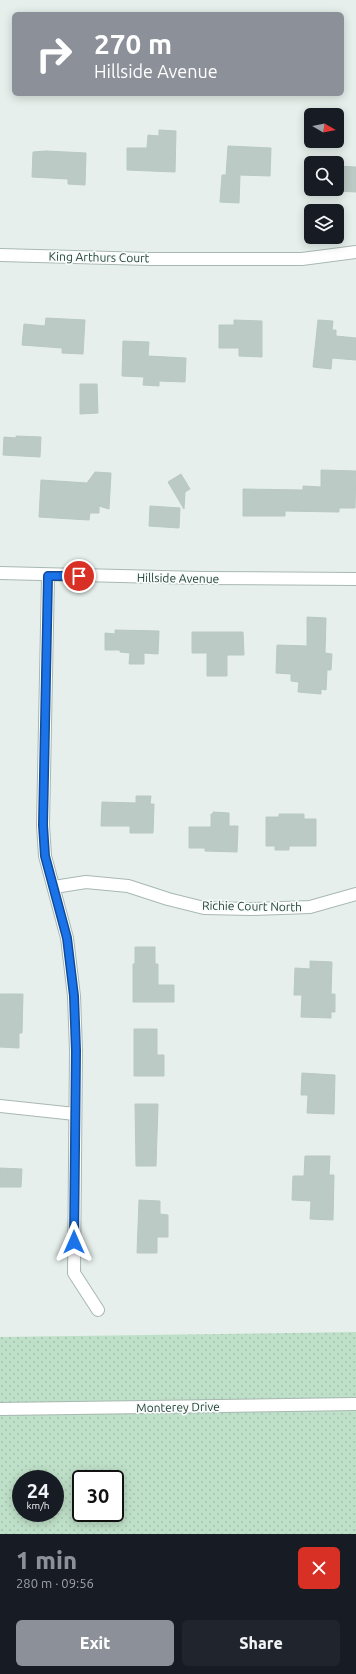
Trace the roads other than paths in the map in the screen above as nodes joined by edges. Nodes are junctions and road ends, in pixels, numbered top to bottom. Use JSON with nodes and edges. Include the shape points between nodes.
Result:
{"nodes":[{"id":1,"x":356,"y":252,"type":"edge"},
{"id":2,"x":0,"y":255,"type":"edge"},
{"id":3,"x":0,"y":573,"type":"edge"},
{"id":4,"x":48,"y":576,"type":"junction"},
{"id":5,"x":356,"y":579,"type":"edge"},
{"id":6,"x":54,"y":887,"type":"junction"},
{"id":7,"x":356,"y":894,"type":"edge"},
{"id":8,"x":0,"y":1106,"type":"edge"},
{"id":9,"x":75,"y":1114,"type":"junction"},
{"id":10,"x":98,"y":1310,"type":"dead end"},
{"id":11,"x":356,"y":1404,"type":"edge"},
{"id":12,"x":0,"y":1409,"type":"edge"}],
"edges":[{"from":1,"to":2,"type":"street","name":"King Arthurs Court","via":[[302,259],[149,259]]},
{"from":3,"to":4,"type":"street","name":"Hillside Avenue"},
{"from":4,"to":5,"type":"street","name":"Hillside Avenue"},
{"from":4,"to":6,"type":"street","via":[[43,825],[45,856]]},
{"from":6,"to":7,"type":"street","name":"Richie Court North","via":[[86,882],[128,886],[204,908],[310,907]]},
{"from":6,"to":9,"type":"street","via":[[67,938],[74,996]]},
{"from":8,"to":9,"type":"street"},
{"from":9,"to":10,"type":"street","via":[[74,1273]]},
{"from":11,"to":12,"type":"street","name":"Monterey Drive"}]}
